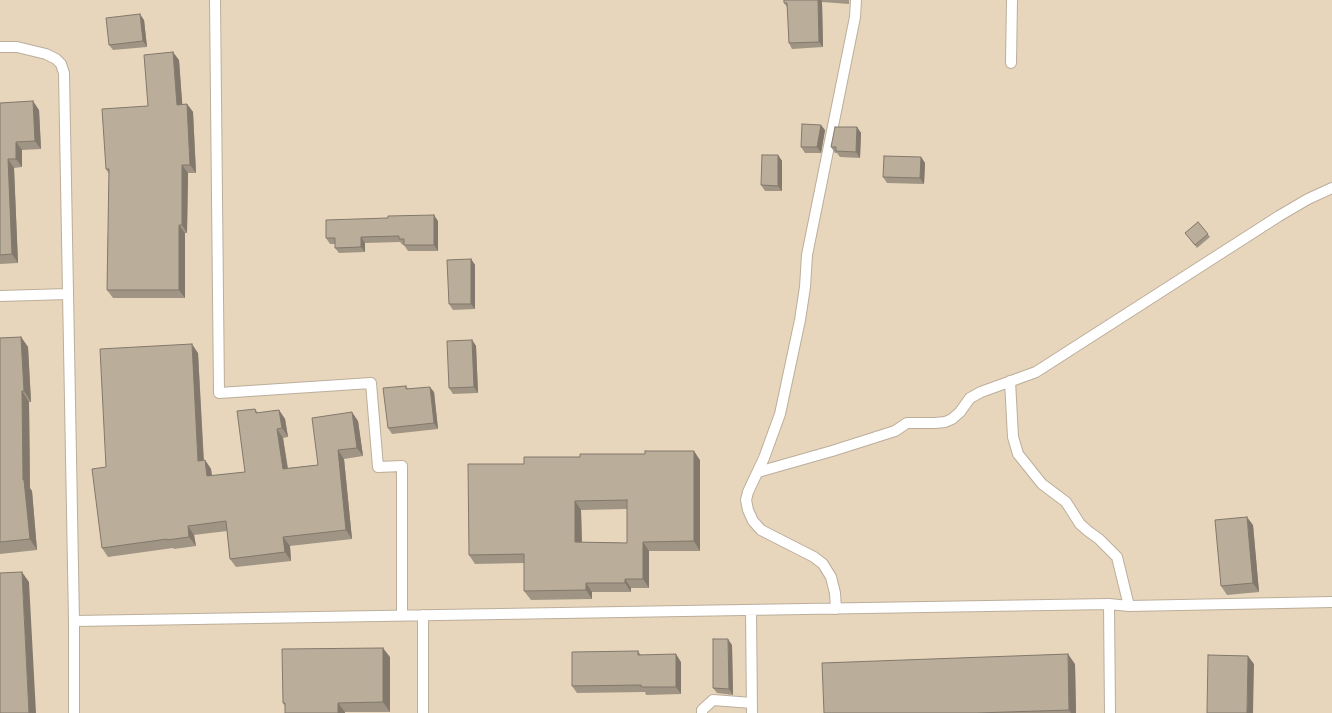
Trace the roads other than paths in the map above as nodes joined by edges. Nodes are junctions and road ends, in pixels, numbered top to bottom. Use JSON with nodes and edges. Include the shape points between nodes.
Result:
{"nodes":[{"id":1,"x":215,"y":0,"type":"edge"},
{"id":2,"x":856,"y":0,"type":"edge"},
{"id":3,"x":1012,"y":0,"type":"edge"},
{"id":4,"x":0,"y":47,"type":"edge"},
{"id":5,"x":1011,"y":63,"type":"dead end"},
{"id":6,"x":1330,"y":189,"type":"edge"},
{"id":7,"x":68,"y":294,"type":"junction"},
{"id":8,"x":0,"y":296,"type":"edge"},
{"id":9,"x":1010,"y":381,"type":"junction"},
{"id":10,"x":758,"y":472,"type":"junction"},
{"id":11,"x":1332,"y":602,"type":"edge"},
{"id":12,"x":1109,"y":604,"type":"junction"},
{"id":13,"x":1129,"y":606,"type":"junction"},
{"id":14,"x":836,"y":609,"type":"junction"},
{"id":15,"x":751,"y":610,"type":"junction"},
{"id":16,"x":422,"y":615,"type":"junction"},
{"id":17,"x":402,"y":616,"type":"junction"},
{"id":18,"x":74,"y":621,"type":"junction"},
{"id":19,"x":752,"y":708,"type":"edge"},
{"id":20,"x":74,"y":713,"type":"edge"},
{"id":21,"x":423,"y":713,"type":"edge"},
{"id":22,"x":702,"y":713,"type":"edge"},
{"id":23,"x":1110,"y":713,"type":"edge"}],
"edges":[{"from":1,"to":17,"type":"lane","via":[[219,393],[370,383],[378,467],[402,466]]},
{"from":2,"to":10,"type":"lane","via":[[807,255],[800,320],[780,414]]},
{"from":3,"to":5,"type":"lane"},
{"from":4,"to":7,"type":"lane","via":[[17,47],[46,54],[62,64]]},
{"from":6,"to":9,"type":"lane","via":[[1308,198],[1036,372]]},
{"from":7,"to":8,"type":"lane"},
{"from":7,"to":18,"type":"lane"},
{"from":9,"to":10,"type":"lane","via":[[970,398],[955,416],[945,422],[907,423],[895,431]]},
{"from":9,"to":13,"type":"lane","via":[[1013,437],[1018,454],[1042,484],[1066,502],[1080,524],[1117,557]]},
{"from":10,"to":14,"type":"lane","via":[[746,500],[753,521],[761,530],[823,564],[831,577]]},
{"from":11,"to":13,"type":"lane"},
{"from":12,"to":13,"type":"lane"},
{"from":12,"to":14,"type":"lane"},
{"from":12,"to":23,"type":"lane"},
{"from":14,"to":15,"type":"lane"},
{"from":15,"to":16,"type":"lane"},
{"from":15,"to":19,"type":"lane"},
{"from":16,"to":17,"type":"lane"},
{"from":16,"to":21,"type":"lane"},
{"from":17,"to":18,"type":"lane"},
{"from":18,"to":20,"type":"lane"},
{"from":19,"to":22,"type":"lane","via":[[713,700]]}]}
